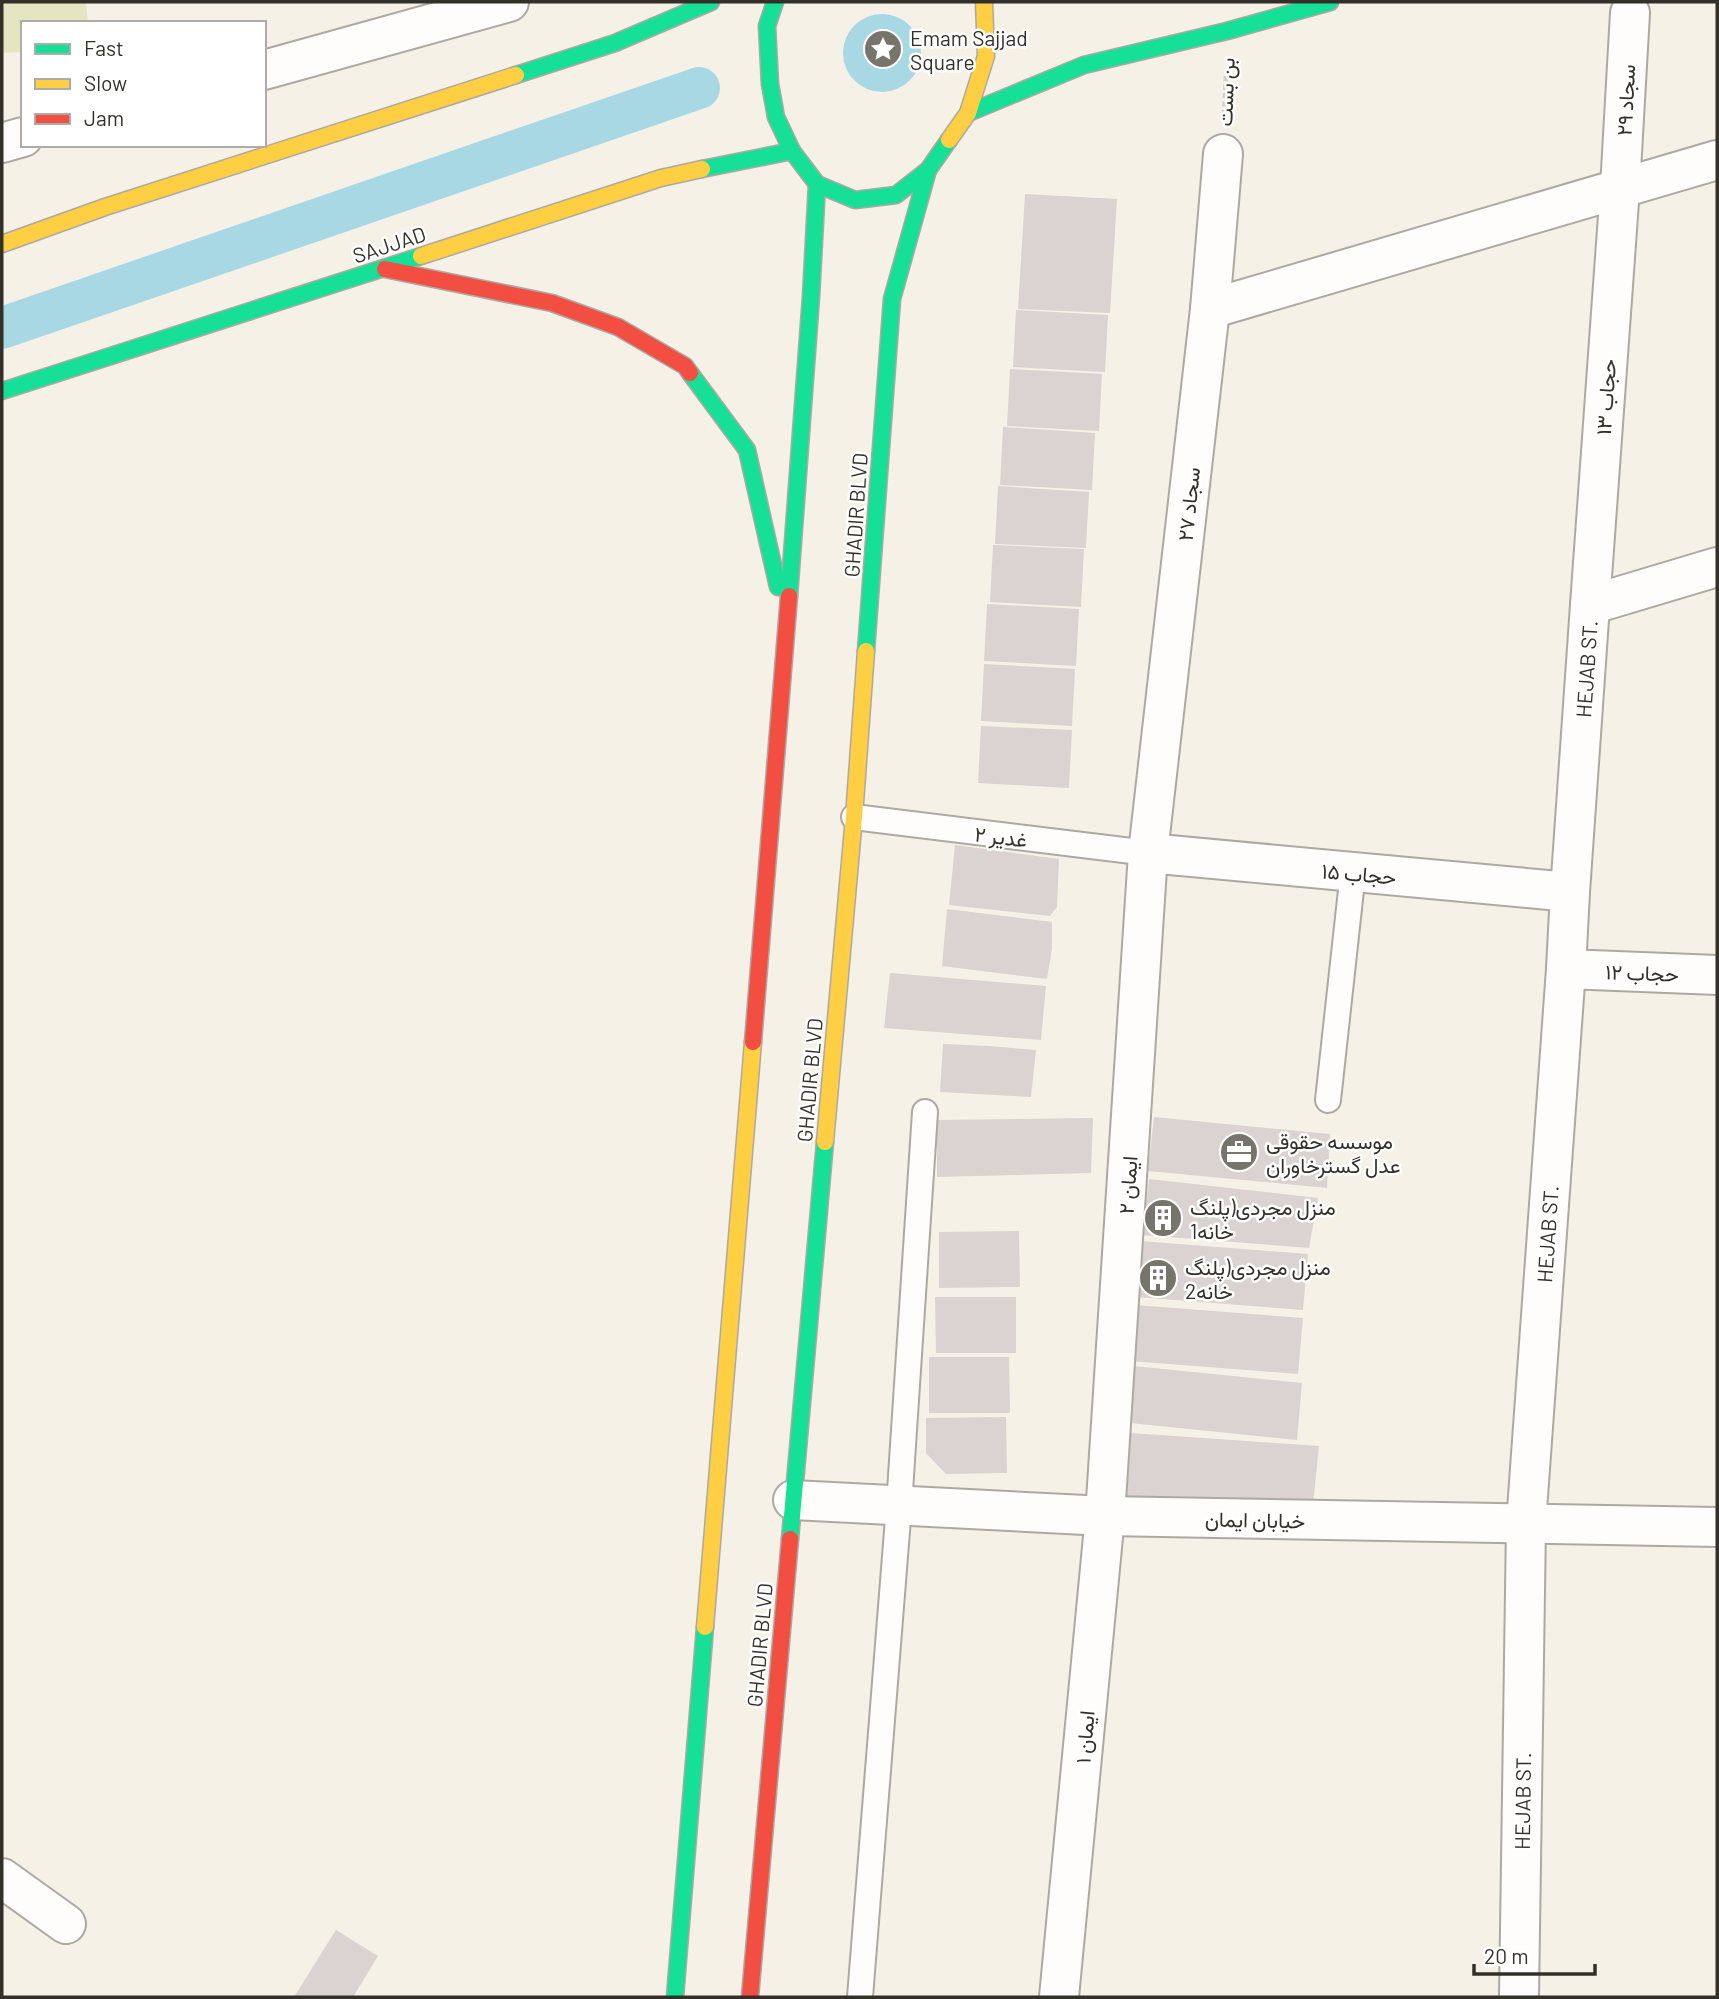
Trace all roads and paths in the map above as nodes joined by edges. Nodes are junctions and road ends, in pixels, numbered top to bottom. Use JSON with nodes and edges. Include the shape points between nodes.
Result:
{"nodes":[{"id":1,"x":509,"y":2,"type":"edge"},
{"id":2,"x":711,"y":2,"type":"edge"},
{"id":3,"x":775,"y":2,"type":"edge"},
{"id":4,"x":984,"y":2,"type":"edge"},
{"id":5,"x":1330,"y":2,"type":"edge"},
{"id":6,"x":1630,"y":13,"type":"dead end"},
{"id":7,"x":1227,"y":31,"type":"junction"},
{"id":8,"x":266,"y":69,"type":"edge"},
{"id":9,"x":968,"y":113,"type":"junction"},
{"id":10,"x":21,"y":138,"type":"edge"},
{"id":11,"x":2,"y":143,"type":"edge"},
{"id":12,"x":792,"y":151,"type":"junction"},
{"id":13,"x":1223,"y":154,"type":"joint"},
{"id":14,"x":1717,"y":160,"type":"edge"},
{"id":15,"x":928,"y":170,"type":"junction"},
{"id":16,"x":817,"y":184,"type":"junction"},
{"id":17,"x":1620,"y":188,"type":"junction"},
{"id":18,"x":2,"y":244,"type":"edge"},
{"id":19,"x":383,"y":268,"type":"junction"},
{"id":20,"x":1210,"y":309,"type":"junction"},
{"id":21,"x":2,"y":391,"type":"edge"},
{"id":22,"x":1717,"y":567,"type":"edge"},
{"id":23,"x":1590,"y":605,"type":"junction"},
{"id":24,"x":787,"y":629,"type":"junction"},
{"id":25,"x":854,"y":817,"type":"junction"},
{"id":26,"x":1148,"y":853,"type":"junction"},
{"id":27,"x":1353,"y":872,"type":"junction"},
{"id":28,"x":1570,"y":892,"type":"junction"},
{"id":29,"x":1566,"y":969,"type":"junction"},
{"id":30,"x":1717,"y":975,"type":"edge"},
{"id":31,"x":1328,"y":1100,"type":"dead end"},
{"id":32,"x":925,"y":1112,"type":"dead end"},
{"id":33,"x":793,"y":1500,"type":"junction"},
{"id":34,"x":899,"y":1506,"type":"junction"},
{"id":35,"x":1105,"y":1516,"type":"junction"},
{"id":36,"x":1526,"y":1524,"type":"junction"},
{"id":37,"x":1717,"y":1527,"type":"edge"},
{"id":38,"x":2,"y":1878,"type":"edge"},
{"id":39,"x":66,"y":1924,"type":"dead end"},
{"id":40,"x":675,"y":1997,"type":"edge"},
{"id":41,"x":750,"y":1997,"type":"edge"},
{"id":42,"x":860,"y":1997,"type":"edge"},
{"id":43,"x":1059,"y":1997,"type":"edge"},
{"id":44,"x":1519,"y":1997,"type":"edge"}],
"edges":[{"from":1,"to":8,"type":"street"},
{"from":2,"to":18,"type":"main road","via":[[615,43]]},
{"from":3,"to":12,"type":"main road","via":[[767,26],[770,84],[776,117]]},
{"from":4,"to":9,"type":"main road","via":[[986,56]]},
{"from":5,"to":7,"type":"main road"},
{"from":6,"to":17,"type":"street","name":"سجاد ۲۹"},
{"from":7,"to":9,"type":"main road","via":[[1083,65]]},
{"from":7,"to":13,"type":"path","name":"بن بست"},
{"from":9,"to":15,"type":"main road"},
{"from":10,"to":11,"type":"street"},
{"from":12,"to":16,"type":"main road"},
{"from":12,"to":19,"type":"main road","name":"SAJJAD","via":[[661,178]]},
{"from":13,"to":20,"type":"street","name":"سجاد ۲۷"},
{"from":14,"to":17,"type":"street"},
{"from":15,"to":16,"type":"main road","via":[[896,195],[855,200]]},
{"from":15,"to":25,"type":"main road","name":"GHADIR BLVD","via":[[892,299]]},
{"from":16,"to":24,"type":"main road"},
{"from":17,"to":20,"type":"street"},
{"from":17,"to":23,"type":"street","name":"حجاب ۱۳"},
{"from":19,"to":21,"type":"main road","name":"SAJJAD"},
{"from":19,"to":24,"type":"main road","via":[[552,303],[618,327],[685,366],[747,450]]},
{"from":20,"to":26,"type":"street","name":"سجاد ۲۷"},
{"from":22,"to":23,"type":"street","name":"HEJAB ST."},
{"from":23,"to":28,"type":"street","name":"HEJAB ST."},
{"from":24,"to":40,"type":"main road"},
{"from":25,"to":26,"type":"lane","name":"غدیر ۲"},
{"from":25,"to":33,"type":"main road","name":"GHADIR BLVD"},
{"from":26,"to":27,"type":"street","name":"حجاب ۱۵"},
{"from":26,"to":35,"type":"street","name":"ایمان ۲"},
{"from":27,"to":28,"type":"street","name":"حجاب ۱۵"},
{"from":27,"to":31,"type":"lane"},
{"from":28,"to":29,"type":"street","name":"HEJAB ST."},
{"from":29,"to":30,"type":"street","name":"حجاب ۱۲"},
{"from":29,"to":36,"type":"street","name":"HEJAB ST."},
{"from":32,"to":34,"type":"lane"},
{"from":33,"to":34,"type":"street","name":"خیابان ایمان"},
{"from":33,"to":41,"type":"main road","name":"GHADIR BLVD"},
{"from":34,"to":35,"type":"street","name":"خیابان ایمان"},
{"from":34,"to":42,"type":"lane"},
{"from":35,"to":36,"type":"street","name":"خیابان ایمان"},
{"from":35,"to":43,"type":"street","name":"ایمان ۱"},
{"from":36,"to":37,"type":"street","name":"خیابان ایمان"},
{"from":36,"to":44,"type":"street","name":"HEJAB ST."},
{"from":38,"to":39,"type":"street"}]}
